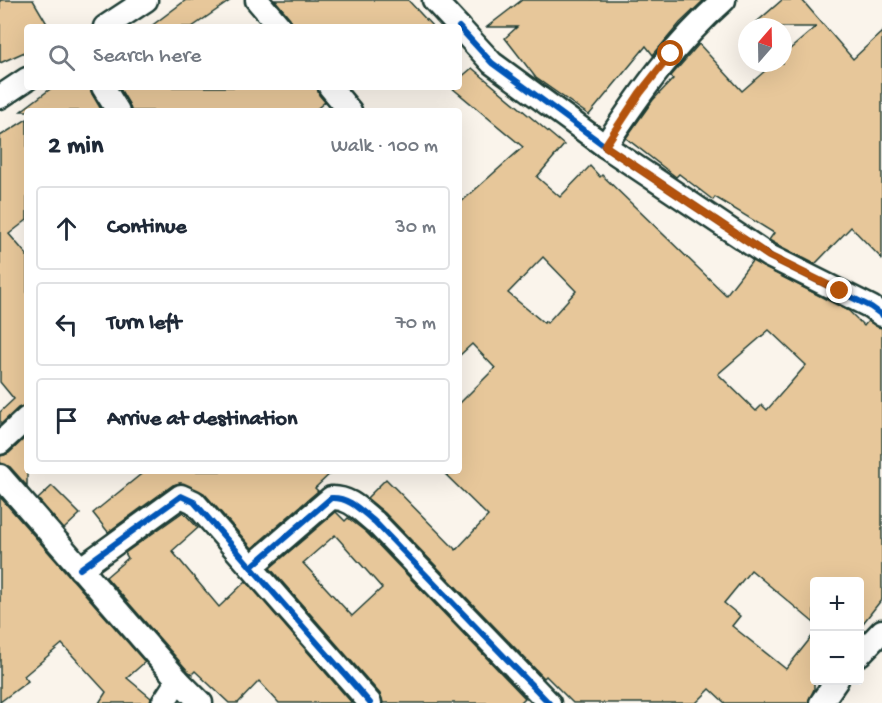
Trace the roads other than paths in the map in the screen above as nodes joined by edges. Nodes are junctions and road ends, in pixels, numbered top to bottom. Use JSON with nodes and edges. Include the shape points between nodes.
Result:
{"nodes":[{"id":1,"x":146,"y":0,"type":"edge"},
{"id":2,"x":257,"y":0,"type":"edge"},
{"id":3,"x":434,"y":0,"type":"edge"},
{"id":4,"x":724,"y":0,"type":"edge"},
{"id":5,"x":110,"y":24,"type":"edge"},
{"id":6,"x":277,"y":24,"type":"edge"},
{"id":7,"x":456,"y":24,"type":"edge"},
{"id":8,"x":462,"y":30,"type":"edge"},
{"id":9,"x":24,"y":81,"type":"edge"},
{"id":10,"x":105,"y":90,"type":"edge"},
{"id":11,"x":332,"y":90,"type":"edge"},
{"id":12,"x":0,"y":97,"type":"edge"},
{"id":13,"x":116,"y":108,"type":"edge"},
{"id":14,"x":348,"y":108,"type":"edge"},
{"id":15,"x":605,"y":146,"type":"junction"},
{"id":16,"x":882,"y":315,"type":"edge"},
{"id":17,"x":24,"y":421,"type":"edge"},
{"id":18,"x":0,"y":443,"type":"edge"},
{"id":19,"x":0,"y":476,"type":"edge"},
{"id":20,"x":250,"y":567,"type":"junction"},
{"id":21,"x":80,"y":569,"type":"junction"},
{"id":22,"x":882,"y":631,"type":"edge"},
{"id":23,"x":864,"y":650,"type":"edge"},
{"id":24,"x":178,"y":680,"type":"junction"},
{"id":25,"x":834,"y":685,"type":"edge"},
{"id":26,"x":163,"y":703,"type":"edge"},
{"id":27,"x":201,"y":703,"type":"edge"},
{"id":28,"x":370,"y":703,"type":"edge"},
{"id":29,"x":549,"y":703,"type":"edge"},
{"id":30,"x":821,"y":703,"type":"edge"}],
"edges":[{"from":1,"to":5,"type":"street"},
{"from":2,"to":6,"type":"street"},
{"from":3,"to":7,"type":"street"},
{"from":4,"to":15,"type":"street","via":[[671,54]]},
{"from":8,"to":15,"type":"street","via":[[492,63]]},
{"from":9,"to":12,"type":"street"},
{"from":10,"to":13,"type":"street"},
{"from":11,"to":14,"type":"street"},
{"from":15,"to":16,"type":"street","via":[[769,256]]},
{"from":17,"to":18,"type":"street"},
{"from":19,"to":21,"type":"street"},
{"from":20,"to":21,"type":"street","via":[[194,502],[181,496]]},
{"from":20,"to":28,"type":"street"},
{"from":20,"to":29,"type":"street","via":[[331,498],[341,497],[375,522]]},
{"from":21,"to":24,"type":"street"},
{"from":22,"to":23,"type":"street"},
{"from":24,"to":26,"type":"street"},
{"from":24,"to":27,"type":"street"},
{"from":25,"to":30,"type":"street"}]}
